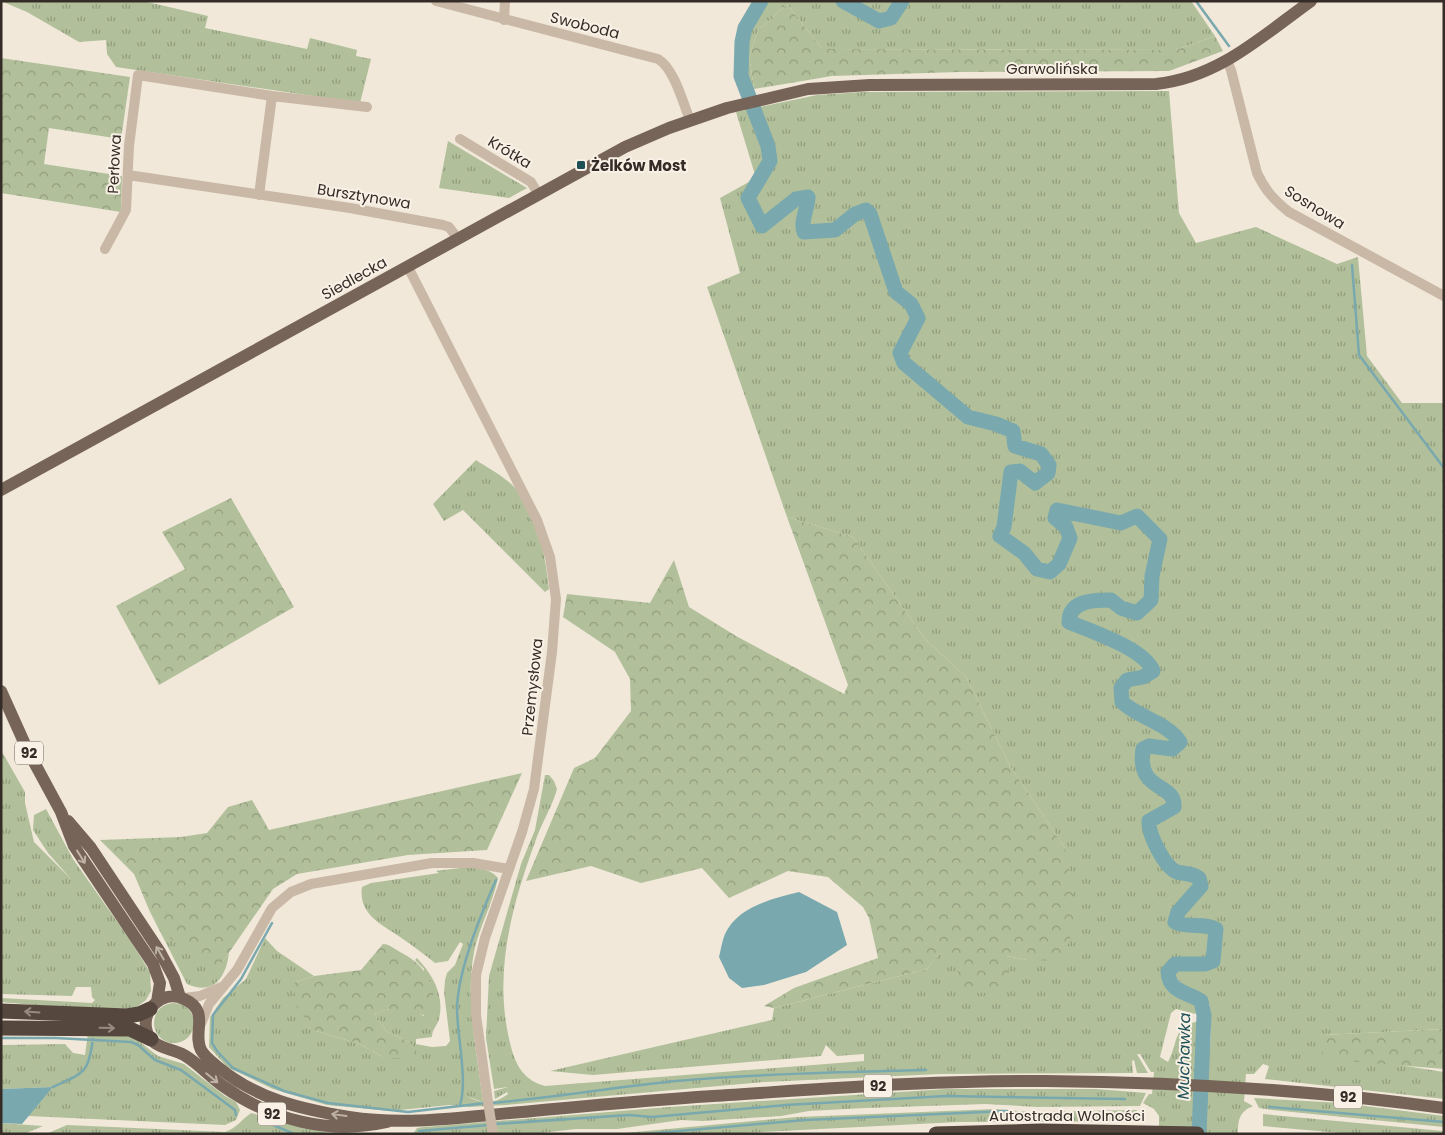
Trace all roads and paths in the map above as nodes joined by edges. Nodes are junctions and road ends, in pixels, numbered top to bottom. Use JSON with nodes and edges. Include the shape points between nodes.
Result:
{"nodes":[{"id":1,"x":436,"y":1,"type":"edge"},
{"id":2,"x":504,"y":1,"type":"edge"},
{"id":3,"x":1311,"y":1,"type":"edge"},
{"id":4,"x":504,"y":20,"type":"junction"},
{"id":5,"x":1227,"y":61,"type":"junction"},
{"id":6,"x":272,"y":96,"type":"junction"},
{"id":7,"x":366,"y":107,"type":"dead end"},
{"id":8,"x":727,"y":108,"type":"joint"},
{"id":9,"x":690,"y":120,"type":"junction"},
{"id":10,"x":460,"y":139,"type":"dead end"},
{"id":11,"x":128,"y":175,"type":"junction"},
{"id":12,"x":259,"y":195,"type":"junction"},
{"id":13,"x":539,"y":195,"type":"junction"},
{"id":14,"x":458,"y":239,"type":"junction"},
{"id":15,"x":105,"y":249,"type":"dead end"},
{"id":16,"x":408,"y":267,"type":"junction"},
{"id":17,"x":1444,"y":296,"type":"edge"},
{"id":18,"x":1,"y":490,"type":"edge"},
{"id":19,"x":1,"y":691,"type":"edge"},
{"id":20,"x":60,"y":812,"type":"junction"},
{"id":21,"x":509,"y":870,"type":"junction"},
{"id":22,"x":222,"y":987,"type":"junction"},
{"id":23,"x":182,"y":998,"type":"junction"},
{"id":24,"x":154,"y":1005,"type":"junction"},
{"id":25,"x":1,"y":1011,"type":"edge"},
{"id":26,"x":1,"y":1028,"type":"edge"},
{"id":27,"x":200,"y":1029,"type":"junction"},
{"id":28,"x":151,"y":1039,"type":"junction"},
{"id":29,"x":172,"y":1051,"type":"junction"},
{"id":30,"x":1444,"y":1108,"type":"edge"},
{"id":31,"x":388,"y":1122,"type":"junction"},
{"id":32,"x":493,"y":1134,"type":"edge"},
{"id":33,"x":936,"y":1134,"type":"edge"},
{"id":34,"x":1197,"y":1134,"type":"edge"}],
"edges":[{"from":1,"to":4,"type":"street","name":"Swoboda"},
{"from":2,"to":4,"type":"street"},
{"from":3,"to":5,"type":"main road","name":"Garwolińska"},
{"from":4,"to":9,"type":"street","name":"Swoboda","via":[[661,61],[670,71]]},
{"from":5,"to":8,"type":"main road","name":"Garwolińska","via":[[1191,78],[1156,84],[870,84],[808,89]]},
{"from":5,"to":17,"type":"street","name":"Sosnowa","via":[[1257,173],[1274,201]]},
{"from":6,"to":7,"type":"street"},
{"from":6,"to":11,"type":"street","name":"Perłowa","via":[[138,75]]},
{"from":6,"to":12,"type":"street"},
{"from":8,"to":9,"type":"main road","name":"Siedlecka"},
{"from":9,"to":13,"type":"main road","name":"Siedlecka","via":[[625,147]]},
{"from":10,"to":13,"type":"street","name":"Krótka","via":[[531,182]]},
{"from":11,"to":12,"type":"street","name":"Bursztynowa"},
{"from":11,"to":15,"type":"street","name":"Perłowa","via":[[126,210]]},
{"from":12,"to":14,"type":"street","name":"Bursztynowa","via":[[443,225],[449,227]]},
{"from":13,"to":14,"type":"main road","name":"Siedlecka"},
{"from":14,"to":16,"type":"main road","name":"Siedlecka"},
{"from":16,"to":18,"type":"main road","name":"Siedlecka"},
{"from":16,"to":21,"type":"street","name":"Przemysłowa","via":[[537,520],[552,572],[556,599],[539,760],[527,815]]},
{"from":19,"to":20,"type":"main road","number":"92"},
{"from":23,"to":20,"type":"main road","number":"92","one_way":true,"via":[[174,978],[134,912],[90,848]]},
{"from":20,"to":24,"type":"main road","number":"92","one_way":true,"via":[[74,846],[153,964],[160,983]]},
{"from":21,"to":22,"type":"street","via":[[473,863],[432,863],[301,887],[272,908],[237,970]]},
{"from":21,"to":32,"type":"street","name":"Przemysłowa","bridge":true,"via":[[485,938],[476,975],[476,1015]]},
{"from":22,"to":23,"type":"street","via":[[200,996]]},
{"from":22,"to":27,"type":"street","via":[[210,1004]]},
{"from":23,"to":24,"type":"main road","via":[[166,997]]},
{"from":23,"to":27,"type":"main road","number":"92","via":[[196,1009]]},
{"from":24,"to":25,"type":"highway","one_way":true,"via":[[139,1014],[127,1016]]},
{"from":24,"to":28,"type":"main road","number":"92","via":[[146,1024]]},
{"from":26,"to":28,"type":"highway","one_way":true,"via":[[130,1029]]},
{"from":27,"to":29,"type":"main road","via":[[185,1048]]},
{"from":31,"to":27,"type":"main road","number":"92","one_way":true,"via":[[314,1112],[264,1096],[232,1078],[204,1055],[199,1044]]},
{"from":28,"to":29,"type":"main road","number":"92"},
{"from":29,"to":31,"type":"main road","number":"92","one_way":true,"via":[[186,1056],[219,1083],[269,1113],[309,1125],[347,1129]]},
{"from":30,"to":31,"type":"main road","number":"92","via":[[1252,1088],[1045,1081],[861,1087]]},
{"from":33,"to":34,"type":"highway","name":"Autostrada Wolności"}]}
